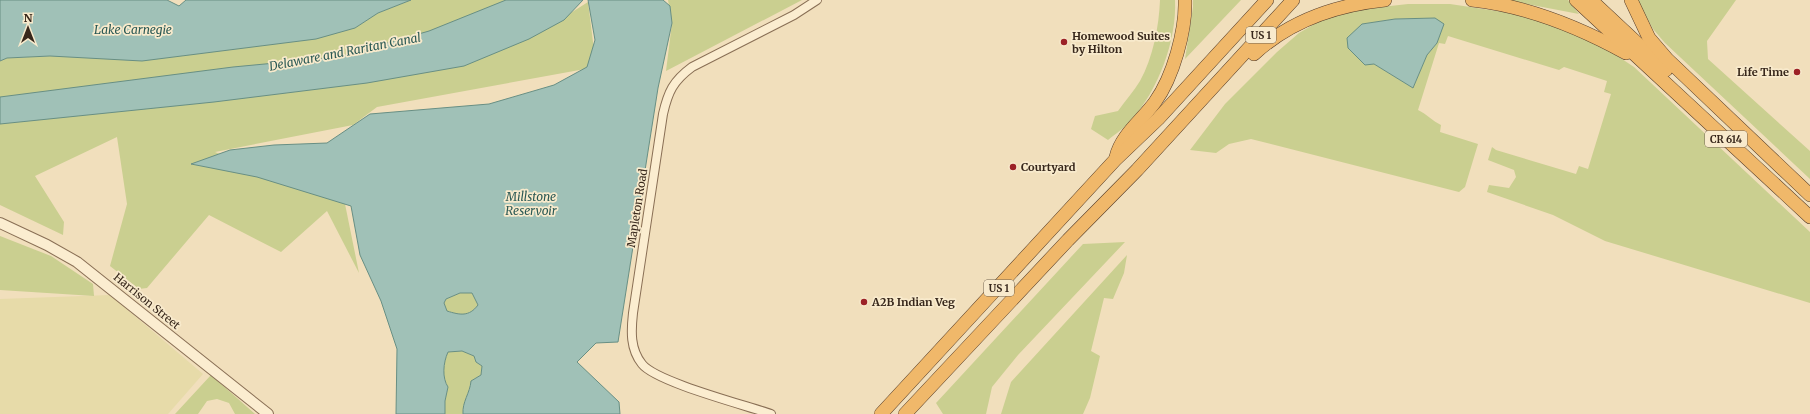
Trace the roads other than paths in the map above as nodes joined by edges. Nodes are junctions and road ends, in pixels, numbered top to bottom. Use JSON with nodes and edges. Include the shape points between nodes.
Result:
{"nodes":[{"id":1,"x":817,"y":0,"type":"edge"},
{"id":2,"x":1185,"y":0,"type":"edge"},
{"id":3,"x":1267,"y":0,"type":"edge"},
{"id":4,"x":1293,"y":0,"type":"edge"},
{"id":5,"x":1385,"y":0,"type":"edge"},
{"id":6,"x":1472,"y":0,"type":"edge"},
{"id":7,"x":1576,"y":0,"type":"edge"},
{"id":8,"x":1591,"y":0,"type":"edge"},
{"id":9,"x":1631,"y":0,"type":"edge"},
{"id":10,"x":1642,"y":61,"type":"junction"},
{"id":11,"x":1229,"y":70,"type":"junction"},
{"id":12,"x":1115,"y":160,"type":"junction"},
{"id":13,"x":1782,"y":170,"type":"junction"},
{"id":14,"x":1810,"y":195,"type":"edge"},
{"id":15,"x":1810,"y":217,"type":"edge"},
{"id":16,"x":0,"y":223,"type":"edge"},
{"id":17,"x":916,"y":401,"type":"junction"},
{"id":18,"x":268,"y":414,"type":"edge"},
{"id":19,"x":771,"y":414,"type":"edge"},
{"id":20,"x":881,"y":414,"type":"edge"},
{"id":21,"x":904,"y":414,"type":"edge"},
{"id":22,"x":911,"y":414,"type":"edge"}],
"edges":[{"from":1,"to":19,"type":"street","name":"Mapleton Road","via":[[794,15],[692,67],[678,78],[671,88],[663,114],[633,313],[634,348],[642,364],[649,370],[668,379]]},
{"from":2,"to":12,"type":"highway","via":[[1177,54],[1168,78],[1156,102],[1118,146]]},
{"from":3,"to":12,"type":"highway","number":"US 1","via":[[1158,119]]},
{"from":4,"to":11,"type":"highway","number":"US 1"},
{"from":5,"to":11,"type":"highway","via":[[1327,11],[1301,22],[1281,33],[1242,64]]},
{"from":6,"to":10,"type":"highway","via":[[1508,6],[1555,19]]},
{"from":7,"to":10,"type":"highway"},
{"from":8,"to":13,"type":"highway","via":[[1759,155]]},
{"from":9,"to":13,"type":"highway","via":[[1655,46]]},
{"from":10,"to":15,"type":"highway","number":"CR 614"},
{"from":11,"to":17,"type":"highway","number":"US 1"},
{"from":12,"to":20,"type":"highway","number":"US 1"},
{"from":13,"to":14,"type":"highway"},
{"from":16,"to":18,"type":"street","name":"Harrison Street","via":[[57,250],[86,269]]},
{"from":17,"to":21,"type":"highway","number":"US 1"},
{"from":17,"to":22,"type":"highway"}]}
